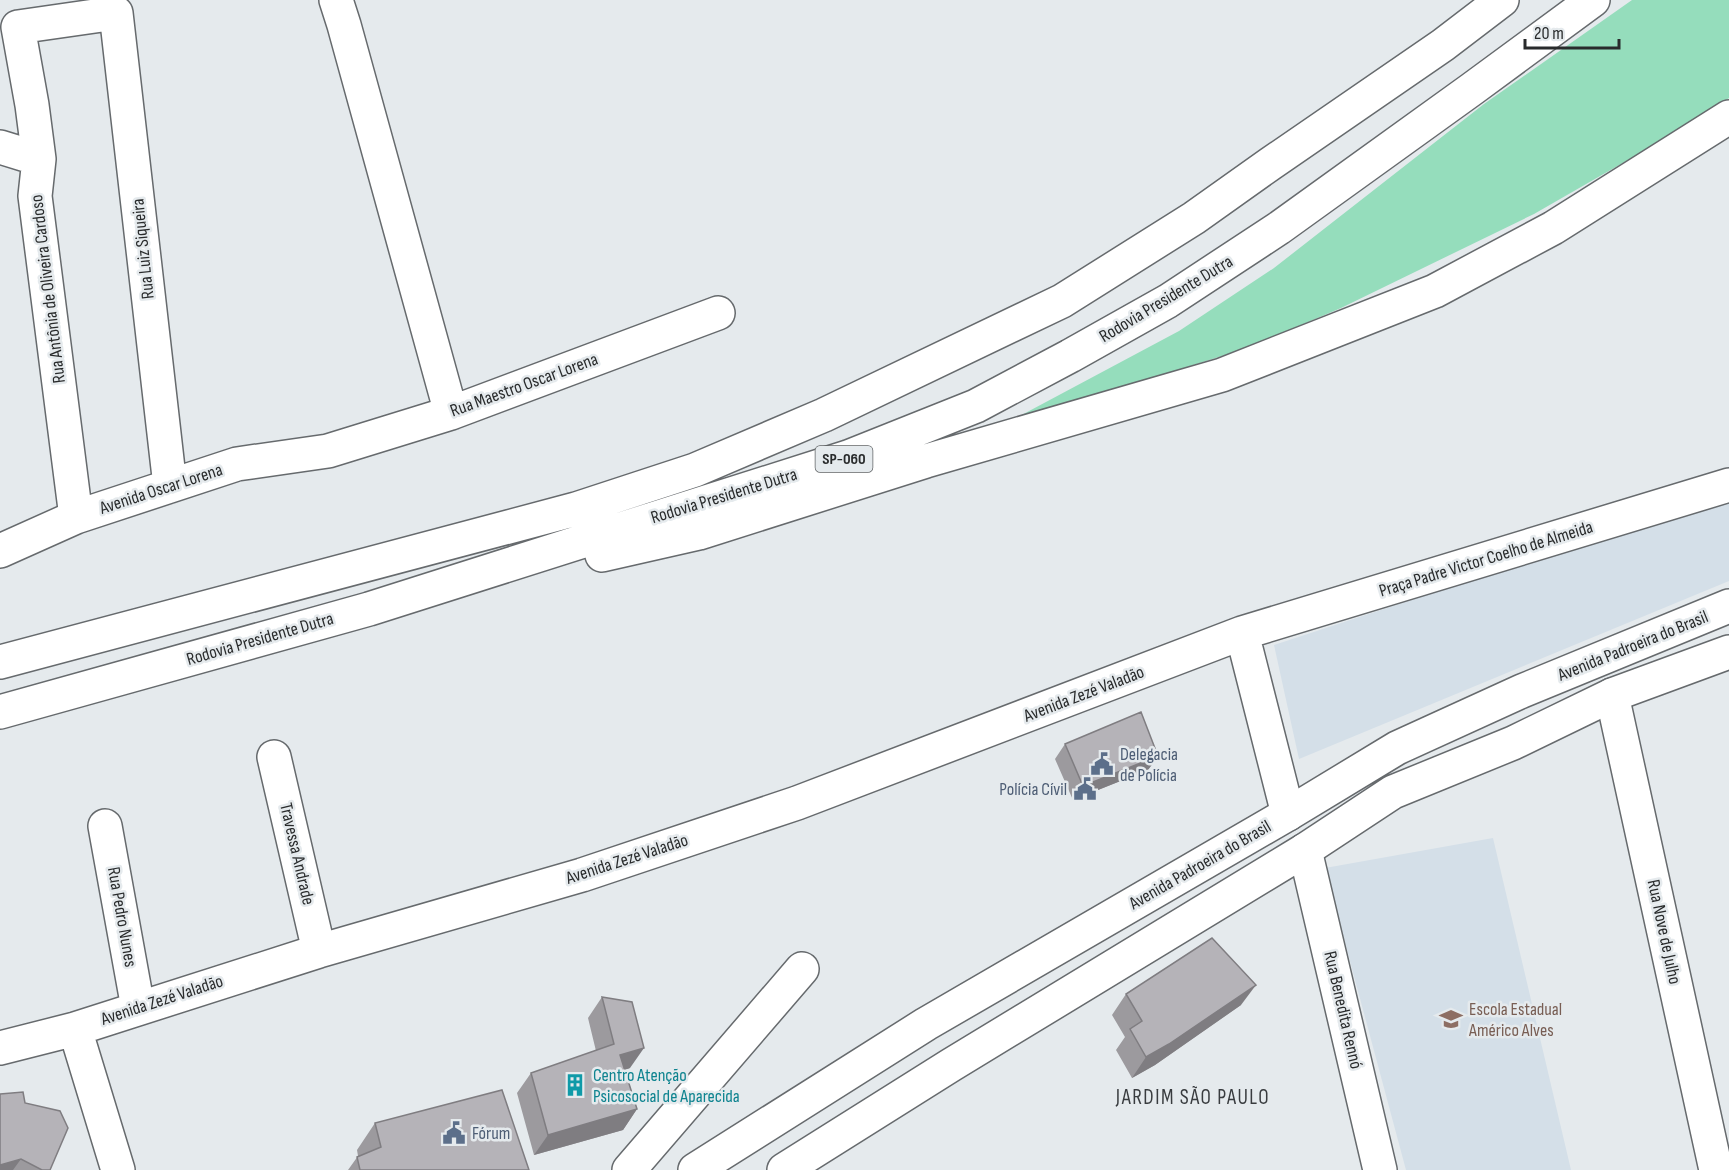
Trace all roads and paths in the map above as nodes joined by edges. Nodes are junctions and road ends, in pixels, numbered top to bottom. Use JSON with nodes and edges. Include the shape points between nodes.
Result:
{"nodes":[{"id":1,"x":336,"y":0,"type":"edge"},
{"id":2,"x":1502,"y":0,"type":"edge"},
{"id":3,"x":1593,"y":0,"type":"edge"},
{"id":4,"x":18,"y":27,"type":"joint"},
{"id":5,"x":1729,"y":117,"type":"edge"},
{"id":6,"x":0,"y":147,"type":"edge"},
{"id":7,"x":39,"y":159,"type":"junction"},
{"id":8,"x":718,"y":313,"type":"dead end"},
{"id":9,"x":450,"y":413,"type":"junction"},
{"id":10,"x":328,"y":451,"type":"joint"},
{"id":11,"x":1729,"y":485,"type":"edge"},
{"id":12,"x":170,"y":486,"type":"junction"},
{"id":13,"x":76,"y":517,"type":"junction"},
{"id":14,"x":0,"y":551,"type":"edge"},
{"id":15,"x":1729,"y":606,"type":"edge"},
{"id":16,"x":369,"y":609,"type":"junction"},
{"id":17,"x":1242,"y":633,"type":"junction"},
{"id":18,"x":1729,"y":652,"type":"edge"},
{"id":19,"x":0,"y":662,"type":"edge"},
{"id":20,"x":1612,"y":695,"type":"junction"},
{"id":21,"x":0,"y":712,"type":"edge"},
{"id":22,"x":274,"y":757,"type":"dead end"},
{"id":23,"x":1288,"y":814,"type":"junction"},
{"id":24,"x":105,"y":826,"type":"dead end"},
{"id":25,"x":1305,"y":850,"type":"junction"},
{"id":26,"x":319,"y":951,"type":"junction"},
{"id":27,"x":802,"y":969,"type":"dead end"},
{"id":28,"x":138,"y":1008,"type":"junction"},
{"id":29,"x":75,"y":1029,"type":"junction"},
{"id":30,"x":0,"y":1048,"type":"edge"},
{"id":31,"x":118,"y":1170,"type":"edge"},
{"id":32,"x":629,"y":1170,"type":"edge"},
{"id":33,"x":696,"y":1170,"type":"edge"},
{"id":34,"x":784,"y":1170,"type":"edge"},
{"id":35,"x":1380,"y":1170,"type":"edge"},
{"id":36,"x":1716,"y":1170,"type":"edge"}],
"edges":[{"from":1,"to":9,"type":"main road"},
{"from":2,"to":19,"type":"main road","name":"Rodovia Presidente Dutra","number":"SP-060","via":[[1194,218],[1062,301],[824,415],[695,470],[576,509]]},
{"from":3,"to":16,"type":"main road","name":"Rodovia Presidente Dutra","number":"SP-060","via":[[1279,228],[1178,295],[976,406],[848,458]]},
{"from":4,"to":7,"type":"main road","name":"Rua Antônia de Oliveira Cardoso"},
{"from":4,"to":12,"type":"main road","name":"Rua Luiz Siqueira","via":[[116,13]]},
{"from":5,"to":16,"type":"main road","via":[[1553,228],[1435,291],[1222,375],[926,461],[699,533]]},
{"from":6,"to":7,"type":"main road"},
{"from":7,"to":13,"type":"main road","name":"Rua Antônia de Oliveira Cardoso","via":[[35,196]]},
{"from":8,"to":9,"type":"main road","name":"Rua Maestro Oscar Lorena"},
{"from":9,"to":10,"type":"main road","name":"Rua Maestro Oscar Lorena"},
{"from":10,"to":12,"type":"main road","name":"Avenida Oscar Lorena","via":[[237,464]]},
{"from":11,"to":17,"type":"main road","name":"Praça Padre Victor Coelho de Almeida"},
{"from":12,"to":13,"type":"main road","name":"Avenida Oscar Lorena"},
{"from":13,"to":14,"type":"main road","name":"Avenida Oscar Lorena"},
{"from":15,"to":23,"type":"main road","name":"Avenida Padroeira do Brasil","via":[[1522,691],[1396,748]]},
{"from":16,"to":21,"type":"main road","name":"Rodovia Presidente Dutra","number":"SP-060"},
{"from":17,"to":23,"type":"main road"},
{"from":17,"to":26,"type":"main road","name":"Avenida Zezé Valadão","via":[[797,803],[582,875]]},
{"from":18,"to":20,"type":"main road","name":"Avenida Padroeira do Brasil"},
{"from":20,"to":25,"type":"main road","name":"Avenida Padroeira do Brasil","via":[[1514,743],[1393,792]]},
{"from":20,"to":36,"type":"main road","name":"Rua Nove de Julho"},
{"from":22,"to":26,"type":"main road","name":"Travessa Andrade"},
{"from":23,"to":33,"type":"main road","name":"Avenida Padroeira do Brasil","via":[[926,1024]]},
{"from":24,"to":28,"type":"main road","name":"Rua Pedro Nunes"},
{"from":25,"to":34,"type":"main road","name":"Avenida Padroeira do Brasil"},
{"from":25,"to":35,"type":"main road","name":"Rua Benedita Rennó"},
{"from":26,"to":28,"type":"main road","name":"Avenida Zezé Valadão"},
{"from":27,"to":32,"type":"main road"},
{"from":28,"to":29,"type":"main road","name":"Avenida Zezé Valadão"},
{"from":29,"to":30,"type":"main road","name":"Avenida Zezé Valadão"},
{"from":29,"to":31,"type":"main road"}]}
